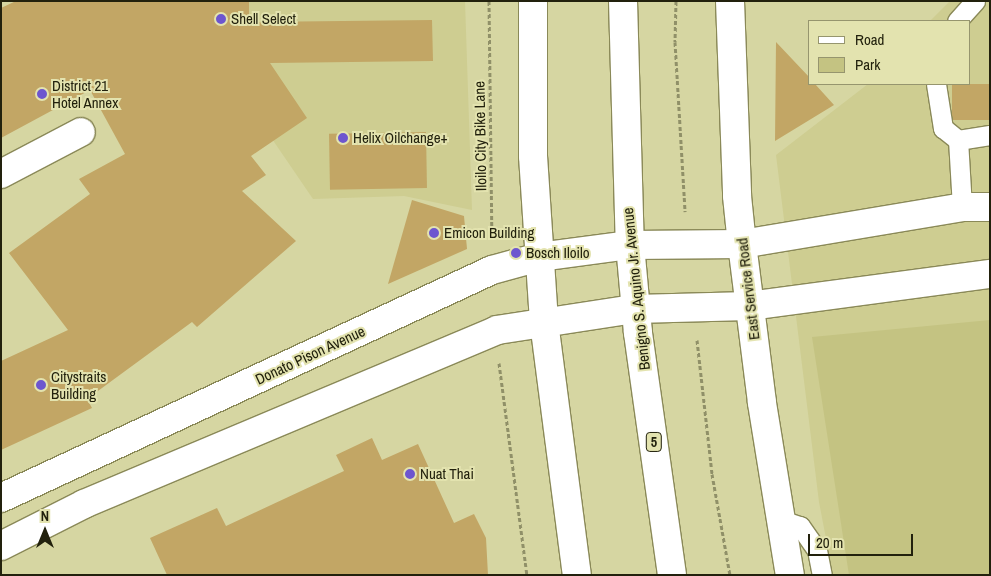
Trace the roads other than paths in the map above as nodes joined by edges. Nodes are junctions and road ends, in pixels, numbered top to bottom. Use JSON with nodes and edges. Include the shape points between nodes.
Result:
{"nodes":[{"id":1,"x":533,"y":1,"type":"edge"},
{"id":2,"x":623,"y":1,"type":"edge"},
{"id":3,"x":730,"y":1,"type":"edge"},
{"id":4,"x":975,"y":1,"type":"edge"},
{"id":5,"x":958,"y":20,"type":"edge"},
{"id":6,"x":936,"y":85,"type":"edge"},
{"id":7,"x":82,"y":132,"type":"dead end"},
{"id":8,"x":990,"y":135,"type":"edge"},
{"id":9,"x":958,"y":140,"type":"junction"},
{"id":10,"x":1,"y":174,"type":"edge"},
{"id":11,"x":990,"y":206,"type":"edge"},
{"id":12,"x":962,"y":207,"type":"junction"},
{"id":13,"x":742,"y":244,"type":"junction"},
{"id":14,"x":630,"y":245,"type":"junction"},
{"id":15,"x":539,"y":257,"type":"junction"},
{"id":16,"x":990,"y":274,"type":"edge"},
{"id":17,"x":749,"y":306,"type":"junction"},
{"id":18,"x":636,"y":309,"type":"junction"},
{"id":19,"x":544,"y":322,"type":"junction"},
{"id":20,"x":1,"y":498,"type":"edge"},
{"id":21,"x":781,"y":520,"type":"junction"},
{"id":22,"x":1,"y":546,"type":"edge"},
{"id":23,"x":576,"y":575,"type":"edge"},
{"id":24,"x":672,"y":575,"type":"edge"},
{"id":25,"x":790,"y":575,"type":"edge"},
{"id":26,"x":822,"y":575,"type":"edge"}],
"edges":[{"from":1,"to":15,"type":"main road","via":[[533,156]]},
{"from":2,"to":14,"type":"main road","name":"Benigno S. Aquino Jr. Avenue","number":"5"},
{"from":3,"to":13,"type":"main road","name":"East Service Road"},
{"from":4,"to":5,"type":"lane"},
{"from":6,"to":9,"type":"lane","via":[[943,128]]},
{"from":7,"to":10,"type":"main road"},
{"from":8,"to":9,"type":"lane"},
{"from":9,"to":12,"type":"lane"},
{"from":11,"to":12,"type":"main road","name":"Donato Pison Avenue"},
{"from":12,"to":13,"type":"main road","name":"Donato Pison Avenue"},
{"from":13,"to":14,"type":"main road","name":"Donato Pison Avenue"},
{"from":13,"to":17,"type":"main road","name":"East Service Road"},
{"from":14,"to":15,"type":"main road","name":"Donato Pison Avenue"},
{"from":14,"to":18,"type":"main road","name":"Benigno S. Aquino Jr. Avenue","number":"5"},
{"from":15,"to":19,"type":"main road"},
{"from":15,"to":20,"type":"main road","name":"Donato Pison Avenue","via":[[492,270]]},
{"from":16,"to":17,"type":"main road"},
{"from":17,"to":18,"type":"main road"},
{"from":17,"to":21,"type":"main road","name":"East Service Road"},
{"from":18,"to":19,"type":"main road"},
{"from":18,"to":24,"type":"main road","name":"Benigno S. Aquino Jr. Avenue","number":"5"},
{"from":19,"to":22,"type":"main road","via":[[496,330],[84,504]]},
{"from":19,"to":23,"type":"main road"},
{"from":21,"to":25,"type":"main road","name":"East Service Road"},
{"from":21,"to":26,"type":"lane","via":[[800,526],[817,550]]}]}
